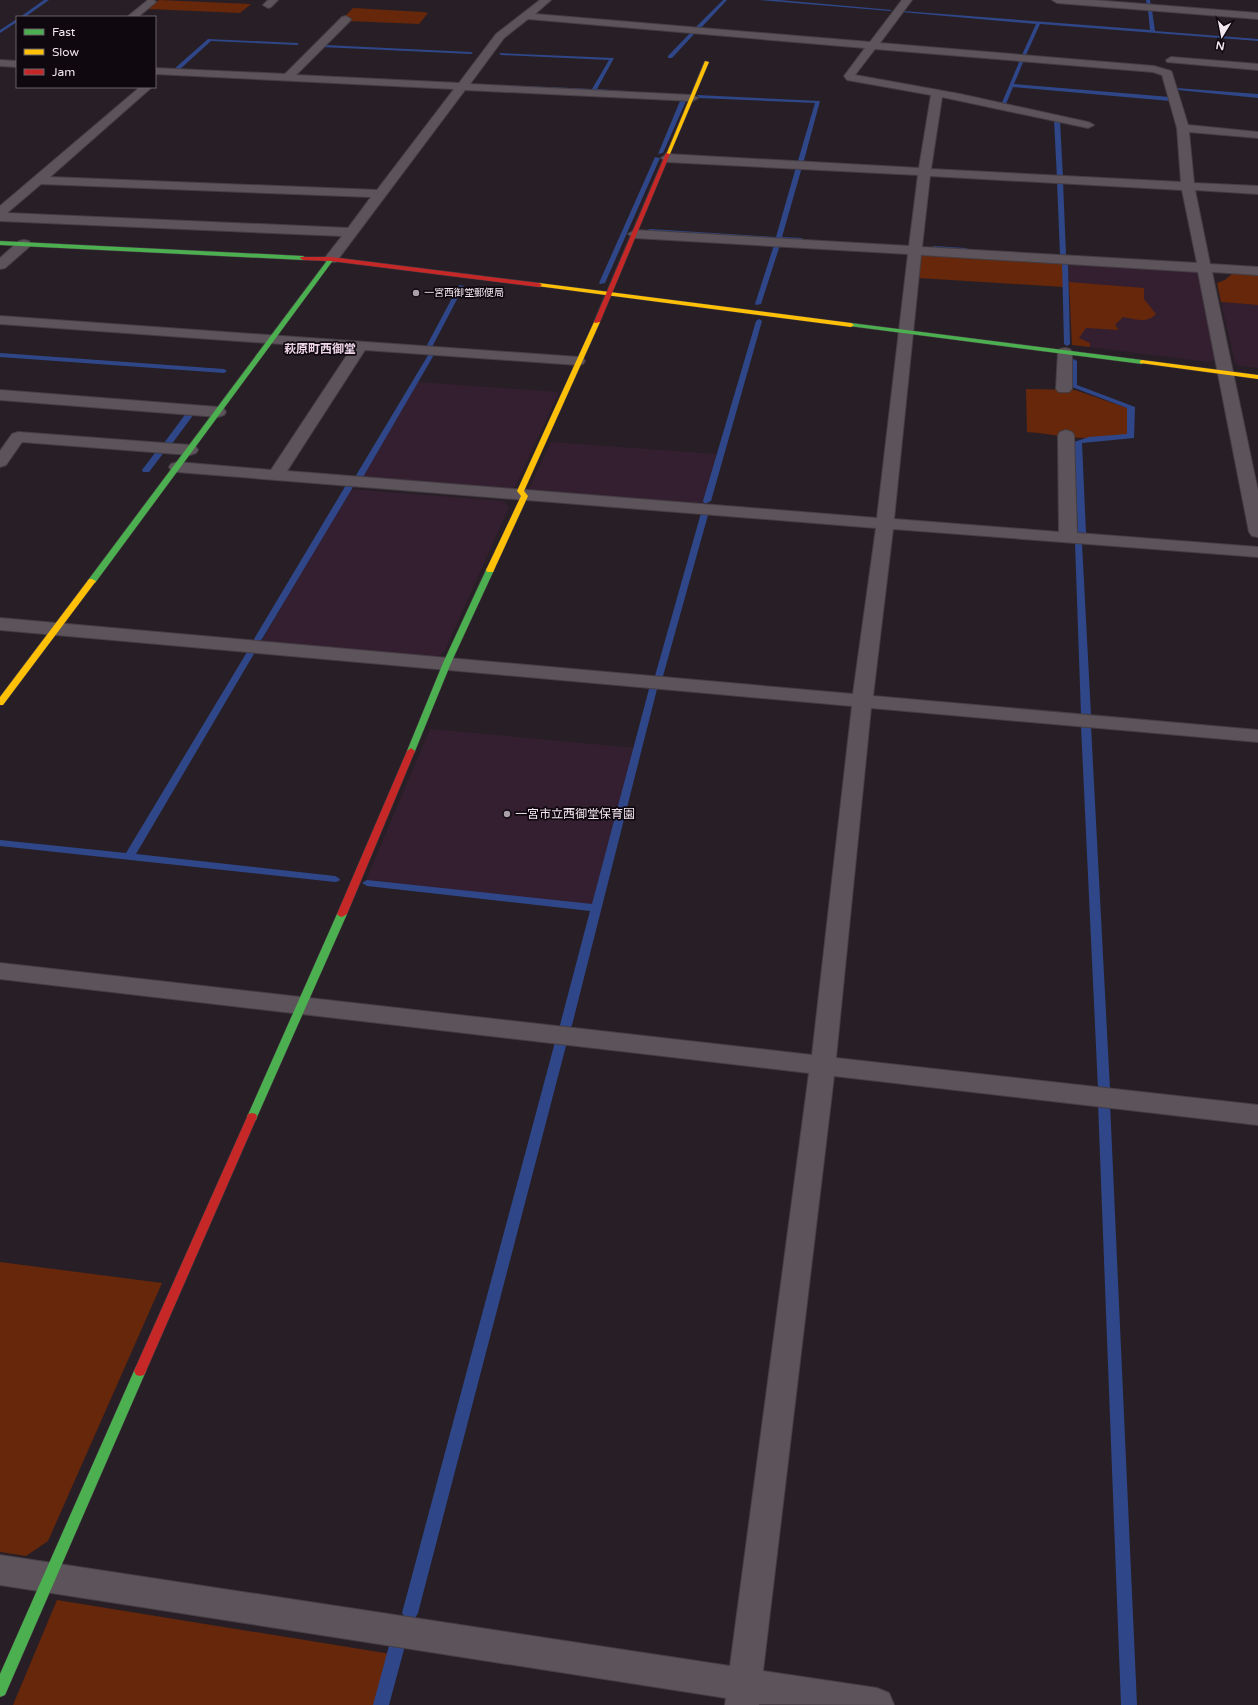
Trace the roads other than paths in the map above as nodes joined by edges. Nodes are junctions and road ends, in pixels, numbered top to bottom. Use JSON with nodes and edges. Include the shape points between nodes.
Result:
{"nodes":[{"id":1,"x":546,"y":0,"type":"edge"},
{"id":2,"x":907,"y":0,"type":"edge"},
{"id":3,"x":1057,"y":0,"type":"edge"},
{"id":4,"x":151,"y":2,"type":"dead end"},
{"id":5,"x":133,"y":16,"type":"edge"},
{"id":6,"x":526,"y":16,"type":"junction"},
{"id":7,"x":1258,"y":16,"type":"edge"},
{"id":8,"x":346,"y":19,"type":"dead end"},
{"id":9,"x":871,"y":45,"type":"junction"},
{"id":10,"x":1171,"y":60,"type":"dead end"},
{"id":11,"x":707,"y":62,"type":"dead end"},
{"id":12,"x":0,"y":63,"type":"edge"},
{"id":13,"x":16,"y":64,"type":"edge"},
{"id":14,"x":1258,"y":67,"type":"edge"},
{"id":15,"x":160,"y":71,"type":"edge"},
{"id":16,"x":287,"y":78,"type":"junction"},
{"id":17,"x":462,"y":87,"type":"junction"},
{"id":18,"x":146,"y":88,"type":"edge"},
{"id":19,"x":937,"y":93,"type":"junction"},
{"id":20,"x":692,"y":98,"type":"junction"},
{"id":21,"x":1088,"y":125,"type":"dead end"},
{"id":22,"x":1183,"y":128,"type":"junction"},
{"id":23,"x":1258,"y":135,"type":"edge"},
{"id":24,"x":667,"y":158,"type":"junction"},
{"id":25,"x":924,"y":172,"type":"junction"},
{"id":26,"x":39,"y":180,"type":"junction"},
{"id":27,"x":1188,"y":187,"type":"junction"},
{"id":28,"x":1258,"y":190,"type":"edge"},
{"id":29,"x":380,"y":194,"type":"junction"},
{"id":30,"x":0,"y":213,"type":"edge"},
{"id":31,"x":0,"y":217,"type":"edge"},
{"id":32,"x":351,"y":232,"type":"junction"},
{"id":33,"x":635,"y":234,"type":"junction"},
{"id":34,"x":0,"y":243,"type":"edge"},
{"id":35,"x":24,"y":244,"type":"junction"},
{"id":36,"x":916,"y":250,"type":"junction"},
{"id":37,"x":331,"y":259,"type":"junction"},
{"id":38,"x":0,"y":265,"type":"edge"},
{"id":39,"x":1205,"y":268,"type":"junction"},
{"id":40,"x":1258,"y":271,"type":"edge"},
{"id":41,"x":609,"y":295,"type":"junction"},
{"id":42,"x":0,"y":320,"type":"edge"},
{"id":43,"x":906,"y":332,"type":"junction"},
{"id":44,"x":273,"y":339,"type":"junction"},
{"id":45,"x":361,"y":345,"type":"junction"},
{"id":46,"x":1065,"y":352,"type":"junction"},
{"id":47,"x":578,"y":361,"type":"junction"},
{"id":48,"x":1226,"y":372,"type":"junction"},
{"id":49,"x":1258,"y":376,"type":"edge"},
{"id":50,"x":1064,"y":389,"type":"dead end"},
{"id":51,"x":0,"y":395,"type":"edge"},
{"id":52,"x":218,"y":412,"type":"junction"},
{"id":53,"x":1066,"y":435,"type":"dead end"},
{"id":54,"x":0,"y":436,"type":"edge"},
{"id":55,"x":18,"y":437,"type":"junction"},
{"id":56,"x":190,"y":450,"type":"junction"},
{"id":57,"x":0,"y":462,"type":"edge"},
{"id":58,"x":177,"y":466,"type":"junction"},
{"id":59,"x":276,"y":475,"type":"junction"},
{"id":60,"x":524,"y":496,"type":"junction"},
{"id":61,"x":885,"y":524,"type":"junction"},
{"id":62,"x":1258,"y":532,"type":"edge"},
{"id":63,"x":1068,"y":538,"type":"junction"},
{"id":64,"x":1258,"y":552,"type":"edge"},
{"id":65,"x":0,"y":624,"type":"edge"},
{"id":66,"x":56,"y":628,"type":"junction"},
{"id":67,"x":447,"y":663,"type":"junction"},
{"id":68,"x":862,"y":702,"type":"junction"},
{"id":69,"x":0,"y":703,"type":"edge"},
{"id":70,"x":1258,"y":736,"type":"edge"},
{"id":71,"x":0,"y":971,"type":"edge"},
{"id":72,"x":300,"y":1006,"type":"junction"},
{"id":73,"x":823,"y":1065,"type":"junction"},
{"id":74,"x":1258,"y":1115,"type":"edge"},
{"id":75,"x":0,"y":1570,"type":"edge"},
{"id":76,"x":49,"y":1578,"type":"junction"},
{"id":77,"x":0,"y":1690,"type":"edge"},
{"id":78,"x":743,"y":1695,"type":"edge"},
{"id":79,"x":876,"y":1705,"type":"edge"}],
"edges":[{"from":1,"to":6,"type":"street"},
{"from":2,"to":9,"type":"street"},
{"from":3,"to":7,"type":"street"},
{"from":4,"to":5,"type":"street"},
{"from":6,"to":9,"type":"street"},
{"from":6,"to":17,"type":"street","via":[[500,36]]},
{"from":8,"to":16,"type":"street"},
{"from":9,"to":19,"type":"street","via":[[849,76],[851,78]]},
{"from":9,"to":22,"type":"street","via":[[1162,70],[1167,73]]},
{"from":10,"to":14,"type":"street"},
{"from":11,"to":20,"type":"street"},
{"from":12,"to":13,"type":"street"},
{"from":15,"to":16,"type":"street"},
{"from":16,"to":17,"type":"street"},
{"from":17,"to":20,"type":"street"},
{"from":17,"to":29,"type":"street"},
{"from":18,"to":26,"type":"street"},
{"from":19,"to":21,"type":"street"},
{"from":19,"to":25,"type":"street"},
{"from":20,"to":24,"type":"street"},
{"from":22,"to":23,"type":"street"},
{"from":22,"to":27,"type":"street"},
{"from":24,"to":25,"type":"street"},
{"from":24,"to":33,"type":"street"},
{"from":25,"to":27,"type":"street"},
{"from":25,"to":36,"type":"street"},
{"from":26,"to":29,"type":"street"},
{"from":26,"to":30,"type":"street"},
{"from":27,"to":28,"type":"street"},
{"from":27,"to":39,"type":"street"},
{"from":29,"to":32,"type":"street"},
{"from":31,"to":32,"type":"street"},
{"from":32,"to":37,"type":"street"},
{"from":33,"to":36,"type":"street"},
{"from":33,"to":41,"type":"street"},
{"from":34,"to":35,"type":"street"},
{"from":35,"to":37,"type":"street"},
{"from":35,"to":38,"type":"street"},
{"from":36,"to":39,"type":"street"},
{"from":36,"to":43,"type":"street"},
{"from":37,"to":41,"type":"street"},
{"from":37,"to":44,"type":"street"},
{"from":39,"to":40,"type":"street"},
{"from":39,"to":48,"type":"street"},
{"from":41,"to":43,"type":"street"},
{"from":41,"to":47,"type":"street"},
{"from":42,"to":44,"type":"street"},
{"from":43,"to":46,"type":"street"},
{"from":43,"to":61,"type":"street"},
{"from":44,"to":45,"type":"street"},
{"from":44,"to":52,"type":"street"},
{"from":45,"to":47,"type":"street"},
{"from":45,"to":59,"type":"street"},
{"from":46,"to":48,"type":"street"},
{"from":46,"to":50,"type":"street"},
{"from":47,"to":60,"type":"street","via":[[520,491]]},
{"from":48,"to":49,"type":"street"},
{"from":48,"to":62,"type":"street"},
{"from":51,"to":52,"type":"street"},
{"from":52,"to":56,"type":"street"},
{"from":53,"to":63,"type":"street"},
{"from":54,"to":55,"type":"street"},
{"from":55,"to":56,"type":"street"},
{"from":55,"to":57,"type":"street"},
{"from":56,"to":58,"type":"street"},
{"from":58,"to":59,"type":"street"},
{"from":58,"to":66,"type":"street"},
{"from":59,"to":60,"type":"street"},
{"from":60,"to":61,"type":"street"},
{"from":60,"to":67,"type":"street"},
{"from":61,"to":63,"type":"street"},
{"from":61,"to":68,"type":"street"},
{"from":63,"to":64,"type":"street"},
{"from":65,"to":66,"type":"street"},
{"from":66,"to":67,"type":"street"},
{"from":66,"to":69,"type":"street"},
{"from":67,"to":68,"type":"street"},
{"from":67,"to":72,"type":"street","via":[[393,797]]},
{"from":68,"to":70,"type":"street"},
{"from":68,"to":73,"type":"street"},
{"from":71,"to":72,"type":"street"},
{"from":72,"to":73,"type":"street"},
{"from":72,"to":76,"type":"street"},
{"from":73,"to":74,"type":"street"},
{"from":73,"to":78,"type":"street"},
{"from":75,"to":76,"type":"street"},
{"from":76,"to":77,"type":"street"},
{"from":76,"to":78,"type":"street"},
{"from":78,"to":79,"type":"street"}]}
